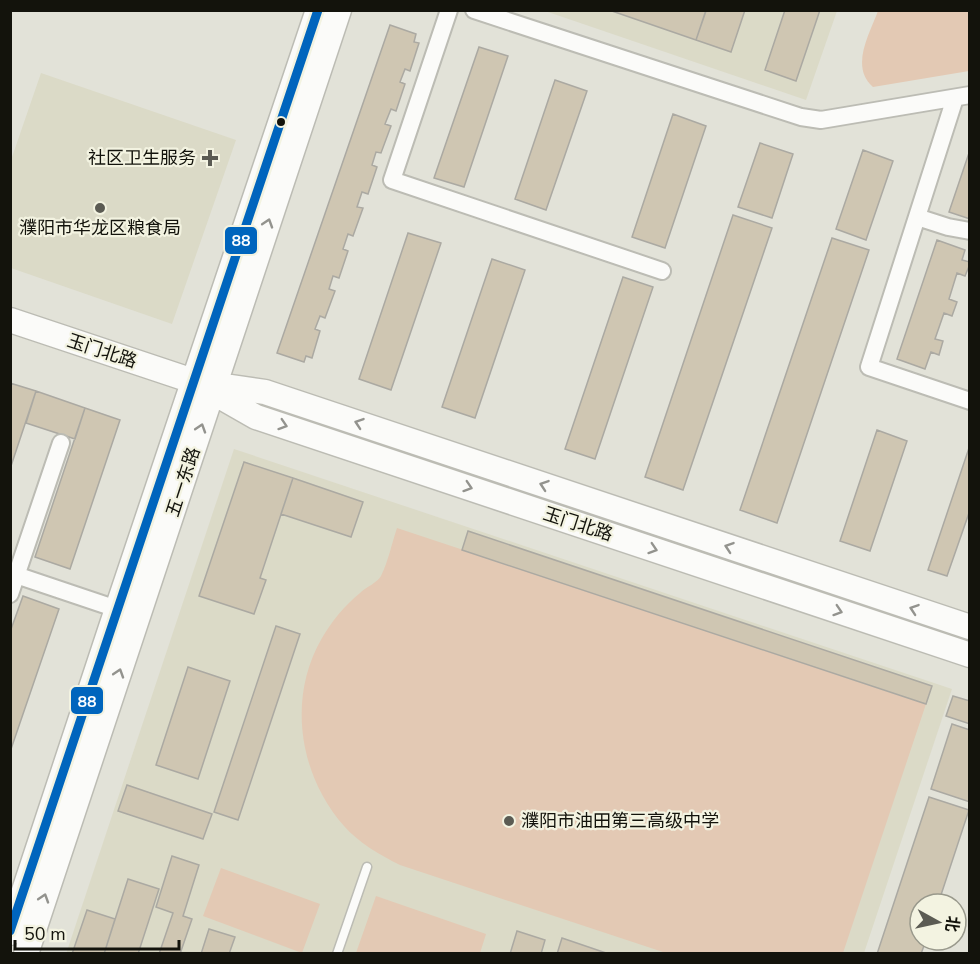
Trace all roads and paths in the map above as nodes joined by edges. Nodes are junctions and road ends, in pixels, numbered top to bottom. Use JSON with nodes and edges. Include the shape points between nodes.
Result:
{"nodes":[{"id":1,"x":318,"y":10,"type":"edge"},
{"id":2,"x":339,"y":10,"type":"edge"},
{"id":3,"x":449,"y":10,"type":"edge"},
{"id":4,"x":474,"y":10,"type":"edge"},
{"id":5,"x":962,"y":97,"type":"edge"},
{"id":6,"x":917,"y":217,"type":"junction"},
{"id":7,"x":969,"y":231,"type":"edge"},
{"id":8,"x":662,"y":271,"type":"dead end"},
{"id":9,"x":10,"y":320,"type":"edge"},
{"id":10,"x":207,"y":386,"type":"junction"},
{"id":11,"x":969,"y":401,"type":"edge"},
{"id":12,"x":61,"y":443,"type":"dead end"},
{"id":13,"x":14,"y":574,"type":"edge"},
{"id":14,"x":10,"y":594,"type":"edge"},
{"id":15,"x":117,"y":609,"type":"junction"},
{"id":16,"x":969,"y":627,"type":"edge"},
{"id":17,"x":969,"y":655,"type":"edge"},
{"id":18,"x":367,"y":867,"type":"dead end"},
{"id":19,"x":10,"y":933,"type":"edge"},
{"id":20,"x":26,"y":954,"type":"edge"},
{"id":21,"x":337,"y":954,"type":"edge"}],
"edges":[{"from":1,"to":10,"type":"street","name":"五一东路"},
{"from":10,"to":2,"type":"street","name":"五一东路","one_way":true},
{"from":3,"to":8,"type":"street","via":[[392,180]]},
{"from":4,"to":5,"type":"street","via":[[801,117],[821,120]]},
{"from":5,"to":6,"type":"street"},
{"from":6,"to":7,"type":"street"},
{"from":6,"to":11,"type":"street","via":[[869,368]]},
{"from":9,"to":10,"type":"street","name":"玉门北路"},
{"from":10,"to":15,"type":"street","name":"五一东路"},
{"from":16,"to":10,"type":"street","name":"玉门北路","one_way":true,"via":[[265,392]]},
{"from":10,"to":17,"type":"street","name":"玉门北路","one_way":true,"via":[[256,417]]},
{"from":20,"to":10,"type":"street","name":"五一东路","one_way":true},
{"from":12,"to":13,"type":"street"},
{"from":13,"to":14,"type":"street"},
{"from":13,"to":15,"type":"street"},
{"from":15,"to":19,"type":"street","name":"五一东路"},
{"from":18,"to":21,"type":"lane"}]}
